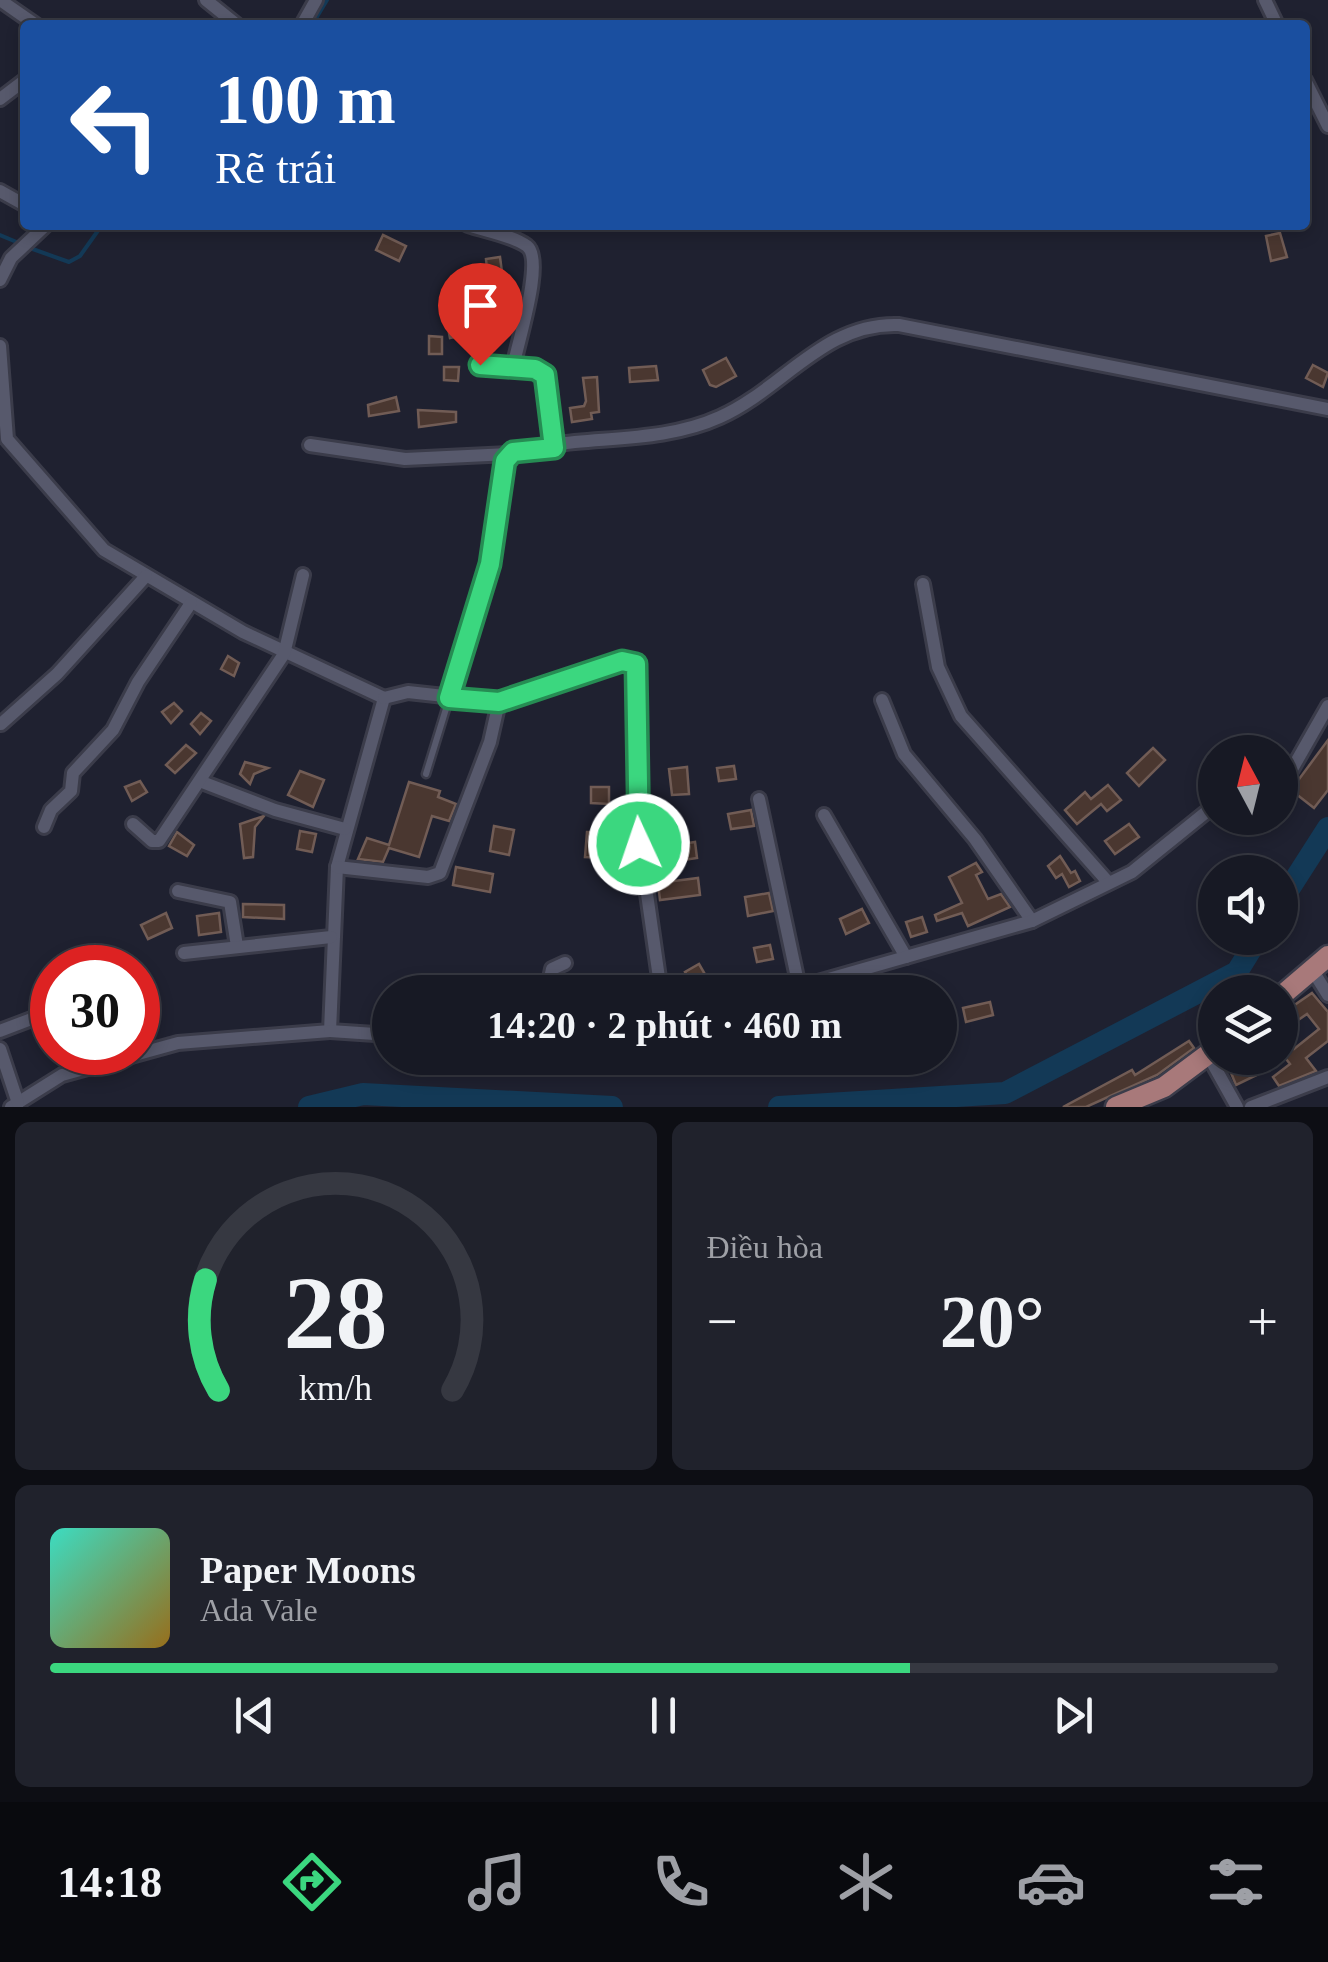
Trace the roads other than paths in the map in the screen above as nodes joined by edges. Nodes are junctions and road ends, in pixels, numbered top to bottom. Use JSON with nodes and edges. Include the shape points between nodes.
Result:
{"nodes":[{"id":1,"x":0,"y":0,"type":"edge"},
{"id":2,"x":206,"y":0,"type":"edge"},
{"id":3,"x":29,"y":20,"type":"edge"},
{"id":4,"x":231,"y":20,"type":"edge"},
{"id":5,"x":20,"y":84,"type":"edge"},
{"id":6,"x":1310,"y":90,"type":"edge"},
{"id":7,"x":0,"y":99,"type":"edge"},
{"id":8,"x":1328,"y":126,"type":"edge"},
{"id":9,"x":40,"y":230,"type":"edge"},
{"id":10,"x":496,"y":230,"type":"edge"},
{"id":11,"x":0,"y":280,"type":"edge"},
{"id":12,"x":0,"y":346,"type":"edge"},
{"id":13,"x":480,"y":365,"type":"dead end"},
{"id":14,"x":513,"y":368,"type":"junction"},
{"id":15,"x":1328,"y":409,"type":"edge"},
{"id":16,"x":3,"y":442,"type":"edge"},
{"id":17,"x":310,"y":445,"type":"dead end"},
{"id":18,"x":554,"y":448,"type":"junction"},
{"id":19,"x":509,"y":454,"type":"junction"},
{"id":20,"x":304,"y":574,"type":"dead end"},
{"id":21,"x":146,"y":576,"type":"junction"},
{"id":22,"x":923,"y":584,"type":"dead end"},
{"id":23,"x":191,"y":602,"type":"junction"},
{"id":24,"x":284,"y":654,"type":"junction"},
{"id":25,"x":384,"y":698,"type":"junction"},
{"id":26,"x":449,"y":698,"type":"junction"},
{"id":27,"x":882,"y":700,"type":"dead end"},
{"id":28,"x":499,"y":702,"type":"junction"},
{"id":29,"x":1328,"y":706,"type":"edge"},
{"id":30,"x":0,"y":724,"type":"edge"},
{"id":31,"x":1298,"y":759,"type":"edge"},
{"id":32,"x":426,"y":774,"type":"dead end"},
{"id":33,"x":202,"y":782,"type":"junction"},
{"id":34,"x":759,"y":799,"type":"dead end"},
{"id":35,"x":824,"y":815,"type":"dead end"},
{"id":36,"x":1198,"y":820,"type":"edge"},
{"id":37,"x":133,"y":824,"type":"dead end"},
{"id":38,"x":44,"y":828,"type":"dead end"},
{"id":39,"x":345,"y":829,"type":"junction"},
{"id":40,"x":337,"y":867,"type":"junction"},
{"id":41,"x":1108,"y":882,"type":"junction"},
{"id":42,"x":178,"y":891,"type":"dead end"},
{"id":43,"x":1032,"y":920,"type":"junction"},
{"id":44,"x":332,"y":937,"type":"junction"},
{"id":45,"x":237,"y":946,"type":"junction"},
{"id":46,"x":184,"y":953,"type":"dead end"},
{"id":47,"x":906,"y":957,"type":"junction"},
{"id":48,"x":565,"y":963,"type":"dead end"},
{"id":49,"x":1320,"y":963,"type":"edge"},
{"id":50,"x":551,"y":975,"type":"edge"},
{"id":51,"x":659,"y":975,"type":"edge"},
{"id":52,"x":797,"y":975,"type":"edge"},
{"id":53,"x":840,"y":975,"type":"edge"},
{"id":54,"x":1298,"y":982,"type":"edge"},
{"id":55,"x":1328,"y":995,"type":"edge"},
{"id":56,"x":30,"y":1019,"type":"edge"},
{"id":57,"x":0,"y":1031,"type":"edge"},
{"id":58,"x":330,"y":1031,"type":"junction"},
{"id":59,"x":372,"y":1034,"type":"edge"},
{"id":60,"x":0,"y":1049,"type":"edge"},
{"id":61,"x":1198,"y":1062,"type":"edge"},
{"id":62,"x":1221,"y":1075,"type":"edge"},
{"id":63,"x":1328,"y":1077,"type":"edge"},
{"id":64,"x":14,"y":1105,"type":"edge"},
{"id":65,"x":1116,"y":1107,"type":"edge"},
{"id":66,"x":1236,"y":1107,"type":"edge"},
{"id":67,"x":1250,"y":1107,"type":"edge"}],
"edges":[{"from":1,"to":3,"type":"street"},
{"from":2,"to":4,"type":"street"},
{"from":5,"to":7,"type":"street"},
{"from":6,"to":8,"type":"street"},
{"from":9,"to":11,"type":"street","via":[[11,258]]},
{"from":10,"to":14,"type":"street","via":[[530,248],[536,264]]},
{"from":12,"to":16,"type":"street"},
{"from":13,"to":14,"type":"street"},
{"from":14,"to":18,"type":"street","via":[[545,375]]},
{"from":15,"to":18,"type":"street","via":[[880,324],[827,344],[715,419]]},
{"from":16,"to":21,"type":"street","via":[[104,550]]},
{"from":17,"to":19,"type":"street","via":[[405,459]]},
{"from":18,"to":19,"type":"street"},
{"from":19,"to":26,"type":"street","via":[[490,564]]},
{"from":20,"to":24,"type":"street"},
{"from":21,"to":23,"type":"street"},
{"from":21,"to":30,"type":"street","via":[[57,674]]},
{"from":22,"to":41,"type":"street","via":[[938,667],[961,716]]},
{"from":23,"to":24,"type":"street"},
{"from":23,"to":38,"type":"street","via":[[113,730],[72,774],[71,792]]},
{"from":24,"to":25,"type":"street"},
{"from":24,"to":33,"type":"street"},
{"from":25,"to":26,"type":"street","via":[[408,692]]},
{"from":25,"to":39,"type":"street"},
{"from":26,"to":28,"type":"street"},
{"from":26,"to":32,"type":"lane"},
{"from":27,"to":43,"type":"street","via":[[904,754]]},
{"from":28,"to":40,"type":"street","via":[[440,873]]},
{"from":28,"to":51,"type":"street","via":[[622,661],[636,664],[637,824]]},
{"from":29,"to":31,"type":"street"},
{"from":33,"to":37,"type":"street","via":[[159,840],[152,842]]},
{"from":33,"to":39,"type":"street"},
{"from":34,"to":52,"type":"street"},
{"from":35,"to":47,"type":"street"},
{"from":36,"to":41,"type":"street","via":[[1132,872]]},
{"from":39,"to":40,"type":"street"},
{"from":40,"to":44,"type":"street"},
{"from":41,"to":43,"type":"street"},
{"from":42,"to":45,"type":"street","via":[[230,902]]},
{"from":43,"to":47,"type":"street"},
{"from":44,"to":45,"type":"street"},
{"from":44,"to":58,"type":"street"},
{"from":45,"to":46,"type":"street"},
{"from":47,"to":53,"type":"street"},
{"from":48,"to":50,"type":"street"},
{"from":49,"to":54,"type":"main road"},
{"from":49,"to":55,"type":"street"},
{"from":56,"to":57,"type":"street"},
{"from":58,"to":59,"type":"street"},
{"from":58,"to":64,"type":"street","via":[[178,1043],[62,1075]]},
{"from":60,"to":64,"type":"street"},
{"from":61,"to":65,"type":"main road","via":[[1164,1087]]},
{"from":62,"to":66,"type":"street"},
{"from":63,"to":67,"type":"street"}]}
